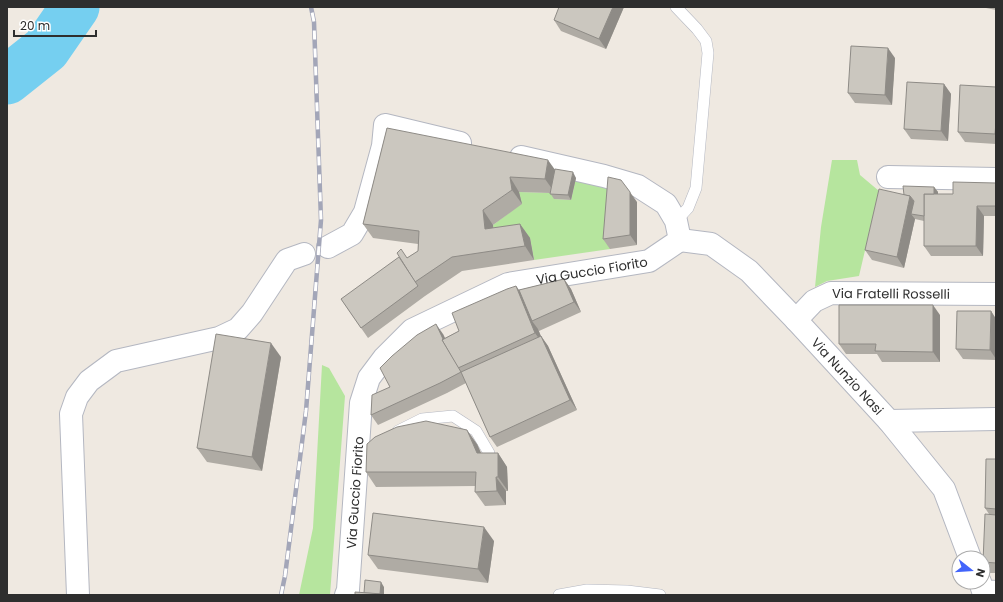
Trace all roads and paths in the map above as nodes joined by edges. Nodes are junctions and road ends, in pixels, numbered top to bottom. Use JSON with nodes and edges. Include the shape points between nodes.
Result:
{"nodes":[{"id":1,"x":676,"y":7,"type":"edge"},
{"id":2,"x":480,"y":148,"type":"edge"},
{"id":3,"x":503,"y":153,"type":"edge"},
{"id":4,"x":888,"y":177,"type":"dead end"},
{"id":5,"x":996,"y":179,"type":"edge"},
{"id":6,"x":678,"y":231,"type":"junction"},
{"id":7,"x":328,"y":248,"type":"dead end"},
{"id":8,"x":304,"y":254,"type":"dead end"},
{"id":9,"x":996,"y":294,"type":"edge"},
{"id":10,"x":796,"y":320,"type":"junction"},
{"id":11,"x":996,"y":419,"type":"edge"},
{"id":12,"x":888,"y":421,"type":"junction"},
{"id":13,"x":390,"y":436,"type":"edge"},
{"id":14,"x":489,"y":453,"type":"edge"},
{"id":15,"x":967,"y":550,"type":"edge"},
{"id":16,"x":983,"y":590,"type":"edge"},
{"id":17,"x":996,"y":592,"type":"edge"},
{"id":18,"x":78,"y":595,"type":"edge"},
{"id":19,"x":346,"y":595,"type":"edge"},
{"id":20,"x":559,"y":595,"type":"edge"},
{"id":21,"x":660,"y":595,"type":"edge"}],
"edges":[{"from":1,"to":6,"type":"lane","via":[[706,41],[708,53],[696,188]]},
{"from":2,"to":7,"type":"street","via":[[385,125],[383,146],[365,212],[352,234]]},
{"from":3,"to":6,"type":"street","via":[[638,186],[666,204]]},
{"from":4,"to":5,"type":"street"},
{"from":6,"to":10,"type":"street","name":"Via Nunzio Nasi","via":[[711,244],[749,271]]},
{"from":6,"to":19,"type":"street","name":"Via Guccio Fiorito","via":[[649,261],[508,284],[412,330],[384,358],[369,378],[361,403],[364,449]]},
{"from":8,"to":18,"type":"street","via":[[287,260],[252,313],[238,329],[219,338],[116,361],[89,381],[77,397],[71,414]]},
{"from":9,"to":10,"type":"street","name":"Via Fratelli Rosselli","via":[[831,293],[814,301]]},
{"from":10,"to":12,"type":"street","name":"Via Nunzio Nasi"},
{"from":11,"to":12,"type":"street"},
{"from":12,"to":15,"type":"street","name":"Via Nunzio Nasi","via":[[944,489]]},
{"from":13,"to":14,"type":"lane","via":[[422,418],[453,416],[476,431]]},
{"from":16,"to":17,"type":"street"},
{"from":20,"to":21,"type":"lane","via":[[586,590]]}]}
